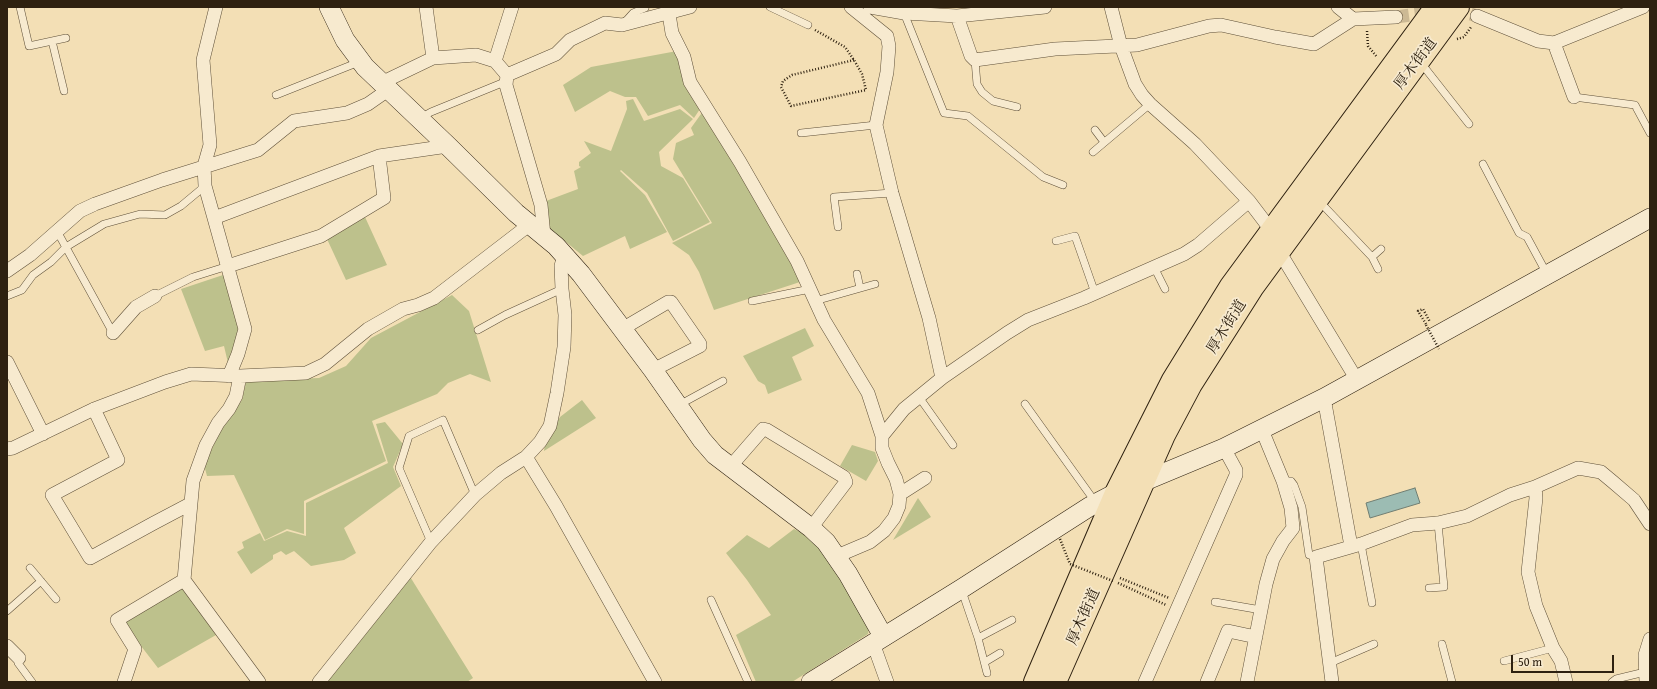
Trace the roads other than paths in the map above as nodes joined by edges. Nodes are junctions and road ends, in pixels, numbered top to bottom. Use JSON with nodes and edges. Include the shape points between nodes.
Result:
{"nodes":[{"id":1,"x":20,"y":7,"type":"edge"},
{"id":2,"x":216,"y":7,"type":"edge"},
{"id":3,"x":329,"y":7,"type":"edge"},
{"id":4,"x":426,"y":7,"type":"edge"},
{"id":5,"x":512,"y":7,"type":"edge"},
{"id":6,"x":644,"y":7,"type":"edge"},
{"id":7,"x":690,"y":7,"type":"edge"},
{"id":8,"x":770,"y":7,"type":"edge"},
{"id":9,"x":851,"y":7,"type":"edge"},
{"id":10,"x":870,"y":7,"type":"edge"},
{"id":11,"x":1045,"y":7,"type":"edge"},
{"id":12,"x":1111,"y":7,"type":"edge"},
{"id":13,"x":1338,"y":7,"type":"edge"},
{"id":14,"x":1436,"y":7,"type":"edge"},
{"id":15,"x":1643,"y":7,"type":"edge"},
{"id":16,"x":898,"y":10,"type":"edge"},
{"id":17,"x":958,"y":12,"type":"edge"},
{"id":18,"x":1471,"y":13,"type":"edge"},
{"id":19,"x":669,"y":14,"type":"junction"},
{"id":20,"x":1396,"y":18,"type":"tunnel mouth"},
{"id":21,"x":1353,"y":19,"type":"junction"},
{"id":22,"x":622,"y":25,"type":"junction"},
{"id":23,"x":808,"y":25,"type":"road end"},
{"id":24,"x":66,"y":38,"type":"dead end"},
{"id":25,"x":52,"y":41,"type":"junction"},
{"id":26,"x":1554,"y":43,"type":"junction"},
{"id":27,"x":1122,"y":46,"type":"junction"},
{"id":28,"x":433,"y":58,"type":"junction"},
{"id":29,"x":975,"y":60,"type":"junction"},
{"id":30,"x":1419,"y":60,"type":"junction"},
{"id":31,"x":495,"y":61,"type":"junction"},
{"id":32,"x":361,"y":62,"type":"junction"},
{"id":33,"x":507,"y":78,"type":"junction"},
{"id":34,"x":385,"y":86,"type":"junction"},
{"id":35,"x":64,"y":91,"type":"dead end"},
{"id":36,"x":276,"y":94,"type":"dead end"},
{"id":37,"x":1574,"y":97,"type":"joint"},
{"id":38,"x":1150,"y":104,"type":"junction"},
{"id":39,"x":1017,"y":107,"type":"dead end"},
{"id":40,"x":419,"y":118,"type":"junction"},
{"id":41,"x":1469,"y":124,"type":"dead end"},
{"id":42,"x":876,"y":125,"type":"junction"},
{"id":43,"x":1095,"y":130,"type":"dead end"},
{"id":44,"x":801,"y":133,"type":"dead end"},
{"id":45,"x":1650,"y":133,"type":"edge"},
{"id":46,"x":1104,"y":142,"type":"junction"},
{"id":47,"x":448,"y":146,"type":"junction"},
{"id":48,"x":1093,"y":152,"type":"dead end"},
{"id":49,"x":379,"y":156,"type":"junction"},
{"id":50,"x":1483,"y":164,"type":"dead end"},
{"id":51,"x":204,"y":166,"type":"junction"},
{"id":52,"x":1063,"y":185,"type":"dead end"},
{"id":53,"x":205,"y":186,"type":"junction"},
{"id":54,"x":892,"y":193,"type":"junction"},
{"id":55,"x":1318,"y":199,"type":"junction"},
{"id":56,"x":1249,"y":202,"type":"junction"},
{"id":57,"x":214,"y":218,"type":"junction"},
{"id":58,"x":1647,"y":223,"type":"edge"},
{"id":59,"x":838,"y":227,"type":"dead end"},
{"id":60,"x":1272,"y":230,"type":"junction"},
{"id":61,"x":57,"y":231,"type":"junction"},
{"id":62,"x":536,"y":231,"type":"junction"},
{"id":63,"x":1056,"y":241,"type":"dead end"},
{"id":64,"x":66,"y":247,"type":"junction"},
{"id":65,"x":1381,"y":249,"type":"dead end"},
{"id":66,"x":1279,"y":251,"type":"junction"},
{"id":67,"x":564,"y":255,"type":"junction"},
{"id":68,"x":1372,"y":257,"type":"junction"},
{"id":69,"x":228,"y":266,"type":"junction"},
{"id":70,"x":1154,"y":267,"type":"junction"},
{"id":71,"x":1378,"y":268,"type":"dead end"},
{"id":72,"x":7,"y":271,"type":"edge"},
{"id":73,"x":857,"y":274,"type":"dead end"},
{"id":74,"x":1547,"y":274,"type":"junction"},
{"id":75,"x":875,"y":284,"type":"dead end"},
{"id":76,"x":860,"y":288,"type":"junction"},
{"id":77,"x":562,"y":289,"type":"junction"},
{"id":78,"x":810,"y":289,"type":"junction"},
{"id":79,"x":1165,"y":289,"type":"dead end"},
{"id":80,"x":1095,"y":293,"type":"junction"},
{"id":81,"x":7,"y":296,"type":"edge"},
{"id":82,"x":155,"y":296,"type":"joint"},
{"id":83,"x":752,"y":301,"type":"dead end"},
{"id":84,"x":815,"y":301,"type":"junction"},
{"id":85,"x":622,"y":329,"type":"junction"},
{"id":86,"x":478,"y":330,"type":"dead end"},
{"id":87,"x":113,"y":333,"type":"joint"},
{"id":88,"x":7,"y":362,"type":"edge"},
{"id":89,"x":653,"y":370,"type":"junction"},
{"id":90,"x":235,"y":376,"type":"junction"},
{"id":91,"x":942,"y":378,"type":"junction"},
{"id":92,"x":1357,"y":380,"type":"junction"},
{"id":93,"x":723,"y":381,"type":"dead end"},
{"id":94,"x":919,"y":397,"type":"junction"},
{"id":95,"x":1324,"y":398,"type":"junction"},
{"id":96,"x":1025,"y":404,"type":"dead end"},
{"id":97,"x":677,"y":406,"type":"junction"},
{"id":98,"x":94,"y":409,"type":"junction"},
{"id":99,"x":1262,"y":430,"type":"junction"},
{"id":100,"x":43,"y":434,"type":"junction"},
{"id":101,"x":882,"y":436,"type":"junction"},
{"id":102,"x":953,"y":445,"type":"dead end"},
{"id":103,"x":1224,"y":448,"type":"junction"},
{"id":104,"x":7,"y":449,"type":"edge"},
{"id":105,"x":526,"y":456,"type":"junction"},
{"id":106,"x":730,"y":467,"type":"junction"},
{"id":107,"x":925,"y":478,"type":"dead end"},
{"id":108,"x":1144,"y":481,"type":"junction"},
{"id":109,"x":1283,"y":481,"type":"junction"},
{"id":110,"x":1535,"y":487,"type":"junction"},
{"id":111,"x":1116,"y":493,"type":"junction"},
{"id":112,"x":900,"y":494,"type":"junction"},
{"id":113,"x":475,"y":495,"type":"junction"},
{"id":114,"x":1096,"y":503,"type":"junction"},
{"id":115,"x":190,"y":504,"type":"junction"},
{"id":116,"x":1438,"y":523,"type":"junction"},
{"id":117,"x":1650,"y":524,"type":"edge"},
{"id":118,"x":811,"y":528,"type":"junction"},
{"id":119,"x":431,"y":542,"type":"junction"},
{"id":120,"x":1356,"y":545,"type":"junction"},
{"id":121,"x":837,"y":556,"type":"junction"},
{"id":122,"x":1316,"y":557,"type":"junction"},
{"id":123,"x":30,"y":568,"type":"dead end"},
{"id":124,"x":184,"y":580,"type":"junction"},
{"id":125,"x":41,"y":581,"type":"junction"},
{"id":126,"x":1429,"y":588,"type":"dead end"},
{"id":127,"x":961,"y":589,"type":"junction"},
{"id":128,"x":56,"y":599,"type":"dead end"},
{"id":129,"x":711,"y":600,"type":"dead end"},
{"id":130,"x":1216,"y":602,"type":"dead end"},
{"id":131,"x":1372,"y":603,"type":"dead end"},
{"id":132,"x":1261,"y":610,"type":"junction"},
{"id":133,"x":7,"y":611,"type":"edge"},
{"id":134,"x":1012,"y":620,"type":"dead end"},
{"id":135,"x":1256,"y":637,"type":"junction"},
{"id":136,"x":978,"y":638,"type":"junction"},
{"id":137,"x":878,"y":639,"type":"junction"},
{"id":138,"x":1650,"y":639,"type":"edge"},
{"id":139,"x":1374,"y":644,"type":"dead end"},
{"id":140,"x":1442,"y":644,"type":"dead end"},
{"id":141,"x":7,"y":646,"type":"edge"},
{"id":142,"x":1553,"y":648,"type":"junction"},
{"id":143,"x":1000,"y":653,"type":"dead end"},
{"id":144,"x":19,"y":658,"type":"joint"},
{"id":145,"x":1504,"y":661,"type":"dead end"},
{"id":146,"x":985,"y":662,"type":"junction"},
{"id":147,"x":1330,"y":663,"type":"junction"},
{"id":148,"x":987,"y":672,"type":"dead end"},
{"id":149,"x":1646,"y":677,"type":"edge"},
{"id":150,"x":32,"y":682,"type":"edge"},
{"id":151,"x":124,"y":682,"type":"edge"},
{"id":152,"x":260,"y":682,"type":"edge"},
{"id":153,"x":320,"y":682,"type":"edge"},
{"id":154,"x":655,"y":682,"type":"edge"},
{"id":155,"x":748,"y":682,"type":"edge"},
{"id":156,"x":811,"y":682,"type":"edge"},
{"id":157,"x":887,"y":682,"type":"edge"},
{"id":158,"x":1035,"y":682,"type":"edge"},
{"id":159,"x":1055,"y":682,"type":"edge"},
{"id":160,"x":1145,"y":682,"type":"edge"},
{"id":161,"x":1207,"y":682,"type":"edge"},
{"id":162,"x":1247,"y":682,"type":"edge"},
{"id":163,"x":1332,"y":682,"type":"edge"},
{"id":164,"x":1452,"y":682,"type":"edge"},
{"id":165,"x":1566,"y":682,"type":"edge"},
{"id":166,"x":1612,"y":682,"type":"edge"}],
"edges":[{"from":1,"to":25,"type":"lane","via":[[29,46]]},
{"from":2,"to":51,"type":"street","via":[[203,60],[210,145]]},
{"from":3,"to":32,"type":"street","via":[[345,40]]},
{"from":4,"to":28,"type":"street"},
{"from":5,"to":31,"type":"street"},
{"from":6,"to":22,"type":"lane","via":[[633,13]]},
{"from":7,"to":19,"type":"street"},
{"from":8,"to":23,"type":"lane"},
{"from":9,"to":42,"type":"street","via":[[887,36],[887,72]]},
{"from":10,"to":16,"type":"street"},
{"from":11,"to":17,"type":"street"},
{"from":12,"to":27,"type":"street"},
{"from":13,"to":21,"type":"street"},
{"from":14,"to":60,"type":"highway","name":"厚木街道"},
{"from":15,"to":26,"type":"street"},
{"from":16,"to":17,"type":"street"},
{"from":16,"to":52,"type":"lane","via":[[944,113],[968,116],[1043,177]]},
{"from":17,"to":29,"type":"street","via":[[971,56]]},
{"from":18,"to":26,"type":"street","via":[[1538,41]]},
{"from":18,"to":30,"type":"highway","name":"厚木街道"},
{"from":19,"to":22,"type":"street"},
{"from":19,"to":78,"type":"street","via":[[672,33],[684,57],[690,82],[790,248]]},
{"from":20,"to":21,"type":"street"},
{"from":21,"to":27,"type":"street","via":[[1314,44],[1221,25],[1137,46]]},
{"from":22,"to":33,"type":"street","via":[[604,23],[570,40],[556,54]]},
{"from":24,"to":25,"type":"lane"},
{"from":25,"to":35,"type":"lane"},
{"from":26,"to":37,"type":"street"},
{"from":27,"to":29,"type":"street","via":[[1055,49]]},
{"from":27,"to":38,"type":"street","via":[[1135,84]]},
{"from":28,"to":31,"type":"street","via":[[476,55]]},
{"from":28,"to":34,"type":"street"},
{"from":29,"to":39,"type":"lane","via":[[977,84],[982,92],[993,101]]},
{"from":30,"to":41,"type":"lane"},
{"from":30,"to":55,"type":"highway","name":"厚木街道"},
{"from":31,"to":33,"type":"street"},
{"from":32,"to":34,"type":"street"},
{"from":32,"to":36,"type":"lane"},
{"from":33,"to":40,"type":"lane"},
{"from":33,"to":62,"type":"street","via":[[506,85],[541,205]]},
{"from":34,"to":40,"type":"street"},
{"from":34,"to":51,"type":"street","via":[[368,104],[347,113],[294,121],[258,150]]},
{"from":37,"to":45,"type":"lane","via":[[1635,105]]},
{"from":38,"to":46,"type":"lane"},
{"from":38,"to":56,"type":"street","via":[[1195,144]]},
{"from":40,"to":47,"type":"street"},
{"from":42,"to":44,"type":"lane"},
{"from":42,"to":54,"type":"street"},
{"from":43,"to":46,"type":"lane"},
{"from":46,"to":48,"type":"lane"},
{"from":47,"to":49,"type":"street"},
{"from":47,"to":62,"type":"street"},
{"from":49,"to":57,"type":"street"},
{"from":49,"to":69,"type":"street","via":[[384,198],[321,236]]},
{"from":50,"to":74,"type":"lane","via":[[1520,233],[1527,237]]},
{"from":51,"to":53,"type":"street"},
{"from":51,"to":61,"type":"street","via":[[94,204],[80,211]]},
{"from":53,"to":57,"type":"street"},
{"from":53,"to":64,"type":"lane","via":[[181,206],[165,215],[140,214],[104,224]]},
{"from":54,"to":59,"type":"lane","via":[[834,197]]},
{"from":54,"to":91,"type":"street","via":[[928,318]]},
{"from":55,"to":66,"type":"highway","name":"厚木街道"},
{"from":55,"to":68,"type":"lane"},
{"from":56,"to":60,"type":"street"},
{"from":56,"to":70,"type":"street","via":[[1198,245]]},
{"from":57,"to":69,"type":"street"},
{"from":58,"to":74,"type":"street"},
{"from":60,"to":111,"type":"highway","name":"厚木街道","via":[[1215,310],[1173,380]]},
{"from":61,"to":64,"type":"lane"},
{"from":61,"to":72,"type":"street"},
{"from":62,"to":67,"type":"street"},
{"from":62,"to":90,"type":"street","via":[[434,298],[403,309],[368,329],[325,364],[306,373]]},
{"from":63,"to":80,"type":"lane","via":[[1075,236]]},
{"from":64,"to":81,"type":"lane","via":[[33,275],[22,290]]},
{"from":64,"to":87,"type":"lane"},
{"from":65,"to":68,"type":"lane"},
{"from":66,"to":92,"type":"street"},
{"from":66,"to":108,"type":"highway","name":"厚木街道","via":[[1233,316],[1191,384],[1164,435]]},
{"from":67,"to":77,"type":"street","via":[[561,266]]},
{"from":67,"to":85,"type":"street"},
{"from":68,"to":71,"type":"lane"},
{"from":69,"to":82,"type":"lane","via":[[193,277]]},
{"from":69,"to":90,"type":"street","via":[[245,329]]},
{"from":70,"to":79,"type":"lane"},
{"from":70,"to":80,"type":"street"},
{"from":73,"to":76,"type":"lane"},
{"from":74,"to":92,"type":"street"},
{"from":75,"to":76,"type":"lane"},
{"from":76,"to":84,"type":"lane"},
{"from":77,"to":86,"type":"lane"},
{"from":77,"to":105,"type":"street","via":[[565,315],[564,347],[556,400],[550,426],[540,442]]},
{"from":78,"to":83,"type":"lane"},
{"from":78,"to":84,"type":"street"},
{"from":80,"to":91,"type":"street","via":[[1028,320]]},
{"from":82,"to":87,"type":"street","via":[[136,308]]},
{"from":84,"to":101,"type":"street","via":[[868,393]]},
{"from":85,"to":89,"type":"street"},
{"from":85,"to":89,"type":"street","via":[[671,302],[700,346]]},
{"from":88,"to":100,"type":"street"},
{"from":89,"to":97,"type":"street"},
{"from":90,"to":98,"type":"street","via":[[191,374]]},
{"from":90,"to":115,"type":"street","via":[[236,396],[206,446],[193,481]]},
{"from":91,"to":94,"type":"street"},
{"from":92,"to":95,"type":"street"},
{"from":93,"to":97,"type":"lane"},
{"from":94,"to":101,"type":"street","via":[[904,409]]},
{"from":94,"to":102,"type":"lane"},
{"from":95,"to":99,"type":"street"},
{"from":95,"to":120,"type":"street"},
{"from":96,"to":114,"type":"lane"},
{"from":97,"to":106,"type":"street","via":[[715,455]]},
{"from":98,"to":100,"type":"street"},
{"from":98,"to":115,"type":"street","via":[[118,460],[52,495],[90,558]]},
{"from":99,"to":103,"type":"street"},
{"from":99,"to":109,"type":"street"},
{"from":100,"to":104,"type":"street"},
{"from":101,"to":112,"type":"street","via":[[882,448]]},
{"from":103,"to":108,"type":"street"},
{"from":103,"to":160,"type":"street","via":[[1236,470],[1236,475]]},
{"from":105,"to":113,"type":"street"},
{"from":105,"to":154,"type":"street"},
{"from":106,"to":118,"type":"street"},
{"from":106,"to":118,"type":"street","via":[[763,430],[767,430],[844,477],[846,482]]},
{"from":107,"to":112,"type":"street"},
{"from":108,"to":111,"type":"street"},
{"from":108,"to":159,"type":"highway","name":"厚木街道"},
{"from":109,"to":122,"type":"lane","via":[[1291,481],[1294,484],[1302,507],[1308,555]]},
{"from":109,"to":132,"type":"street","via":[[1291,508],[1293,528],[1273,559]]},
{"from":110,"to":116,"type":"street","via":[[1510,495],[1468,516]]},
{"from":110,"to":117,"type":"street","via":[[1578,468],[1601,472],[1634,500]]},
{"from":110,"to":142,"type":"street","via":[[1528,572],[1536,606]]},
{"from":111,"to":114,"type":"street"},
{"from":111,"to":158,"type":"highway","name":"厚木街道"},
{"from":112,"to":121,"type":"street","via":[[894,518],[884,531],[870,542]]},
{"from":113,"to":119,"type":"street"},
{"from":113,"to":119,"type":"lane","via":[[443,420],[409,436],[399,468]]},
{"from":114,"to":127,"type":"street"},
{"from":115,"to":124,"type":"street"},
{"from":116,"to":120,"type":"street","via":[[1412,525]]},
{"from":116,"to":126,"type":"lane","via":[[1444,587]]},
{"from":118,"to":121,"type":"street"},
{"from":119,"to":153,"type":"street"},
{"from":120,"to":122,"type":"street"},
{"from":120,"to":131,"type":"lane"},
{"from":121,"to":137,"type":"street"},
{"from":122,"to":147,"type":"street"},
{"from":123,"to":125,"type":"lane"},
{"from":124,"to":151,"type":"street","via":[[116,620],[135,649]]},
{"from":124,"to":152,"type":"street"},
{"from":125,"to":128,"type":"lane"},
{"from":125,"to":133,"type":"lane"},
{"from":127,"to":136,"type":"lane"},
{"from":127,"to":137,"type":"street"},
{"from":129,"to":155,"type":"lane"},
{"from":130,"to":132,"type":"lane"},
{"from":132,"to":135,"type":"street"},
{"from":134,"to":136,"type":"lane"},
{"from":135,"to":161,"type":"street","via":[[1228,631]]},
{"from":135,"to":162,"type":"street"},
{"from":136,"to":146,"type":"lane"},
{"from":137,"to":156,"type":"street"},
{"from":137,"to":157,"type":"street"},
{"from":138,"to":149,"type":"street","via":[[1645,655]]},
{"from":139,"to":147,"type":"lane"},
{"from":140,"to":164,"type":"lane"},
{"from":141,"to":144,"type":"street"},
{"from":142,"to":145,"type":"lane"},
{"from":142,"to":165,"type":"street","via":[[1561,661]]},
{"from":143,"to":146,"type":"lane"},
{"from":144,"to":150,"type":"lane","via":[[18,663]]},
{"from":146,"to":148,"type":"lane"},
{"from":147,"to":163,"type":"street"},
{"from":149,"to":166,"type":"lane","via":[[1616,679]]}]}
